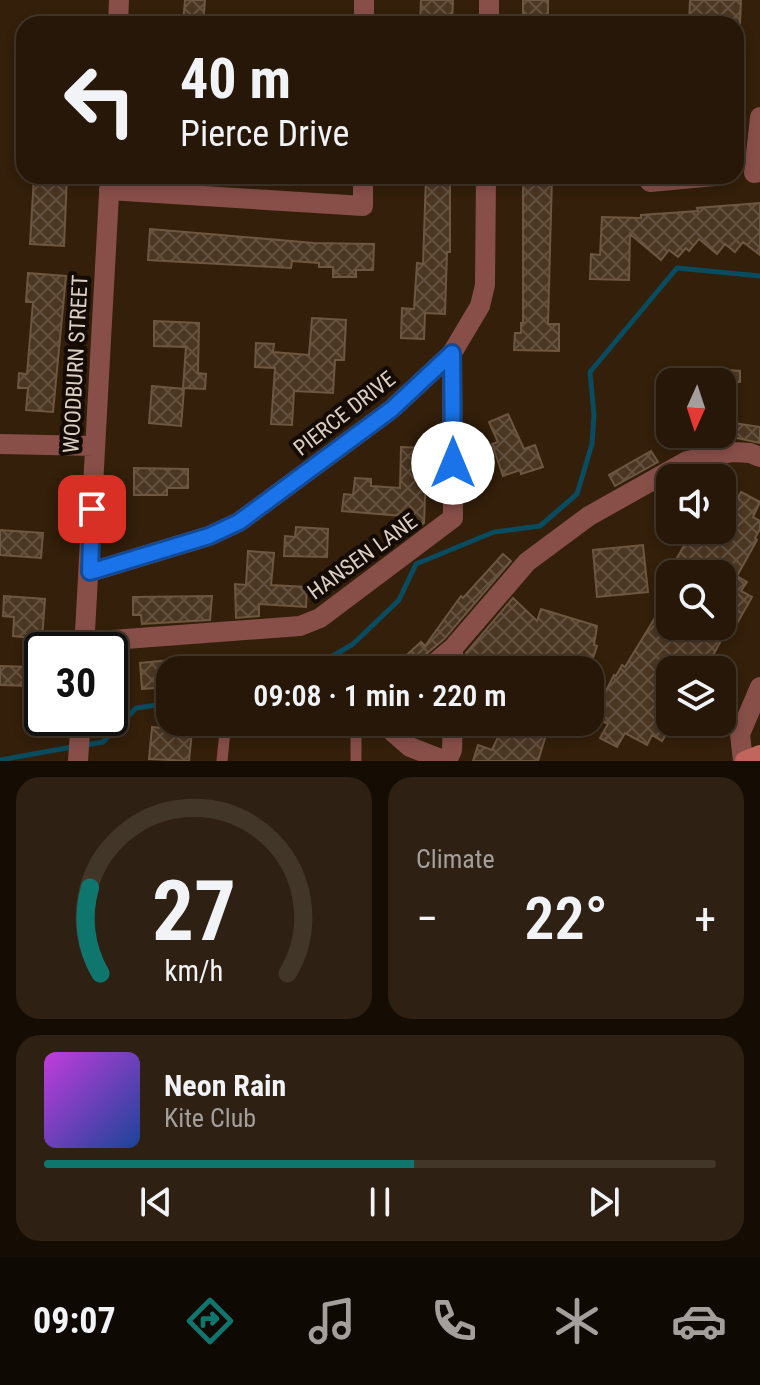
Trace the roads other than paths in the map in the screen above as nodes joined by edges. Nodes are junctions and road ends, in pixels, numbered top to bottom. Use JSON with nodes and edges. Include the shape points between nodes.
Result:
{"nodes":[{"id":1,"x":760,"y":117,"type":"edge"},
{"id":2,"x":750,"y":173,"type":"edge"},
{"id":3,"x":110,"y":184,"type":"edge"},
{"id":4,"x":121,"y":184,"type":"edge"},
{"id":5,"x":363,"y":184,"type":"edge"},
{"id":6,"x":486,"y":184,"type":"edge"},
{"id":7,"x":452,"y":353,"type":"junction"},
{"id":8,"x":0,"y":444,"type":"edge"},
{"id":9,"x":94,"y":446,"type":"junction"},
{"id":10,"x":760,"y":457,"type":"edge"},
{"id":11,"x":90,"y":572,"type":"junction"},
{"id":12,"x":85,"y":632,"type":"edge"},
{"id":13,"x":128,"y":642,"type":"edge"},
{"id":14,"x":453,"y":648,"type":"junction"},
{"id":15,"x":444,"y":656,"type":"edge"},
{"id":16,"x":453,"y":656,"type":"edge"},
{"id":17,"x":760,"y":687,"type":"edge"},
{"id":18,"x":80,"y":736,"type":"edge"},
{"id":19,"x":224,"y":736,"type":"edge"},
{"id":20,"x":356,"y":736,"type":"edge"},
{"id":21,"x":397,"y":736,"type":"edge"},
{"id":22,"x":452,"y":736,"type":"edge"},
{"id":23,"x":760,"y":755,"type":"edge"},
{"id":24,"x":78,"y":761,"type":"edge"},
{"id":25,"x":222,"y":761,"type":"edge"},
{"id":26,"x":356,"y":761,"type":"edge"},
{"id":27,"x":446,"y":761,"type":"edge"},
{"id":28,"x":744,"y":761,"type":"edge"}],
"edges":[{"from":1,"to":2,"type":"street"},
{"from":3,"to":9,"type":"street","name":"WOODBURN STREET"},
{"from":4,"to":5,"type":"street","via":[[363,206]]},
{"from":6,"to":7,"type":"street","name":"PIERCE DRIVE","via":[[485,285],[480,306]]},
{"from":7,"to":11,"type":"street","name":"PIERCE DRIVE","via":[[392,409],[239,522]]},
{"from":7,"to":13,"type":"street","name":"HANSEN LANE","via":[[453,518],[320,618],[300,626]]},
{"from":8,"to":9,"type":"street"},
{"from":9,"to":11,"type":"street","name":"WOODBURN STREET"},
{"from":10,"to":14,"type":"street","via":[[733,452],[687,461],[589,516],[527,562]]},
{"from":11,"to":12,"type":"street","name":"WOODBURN STREET"},
{"from":14,"to":15,"type":"street"},
{"from":14,"to":16,"type":"street"},
{"from":17,"to":28,"type":"street","via":[[740,734]]},
{"from":18,"to":24,"type":"street"},
{"from":19,"to":25,"type":"lane"},
{"from":20,"to":26,"type":"lane"},
{"from":21,"to":27,"type":"street","via":[[410,747]]},
{"from":22,"to":27,"type":"street"},
{"from":23,"to":28,"type":"main road"}]}
